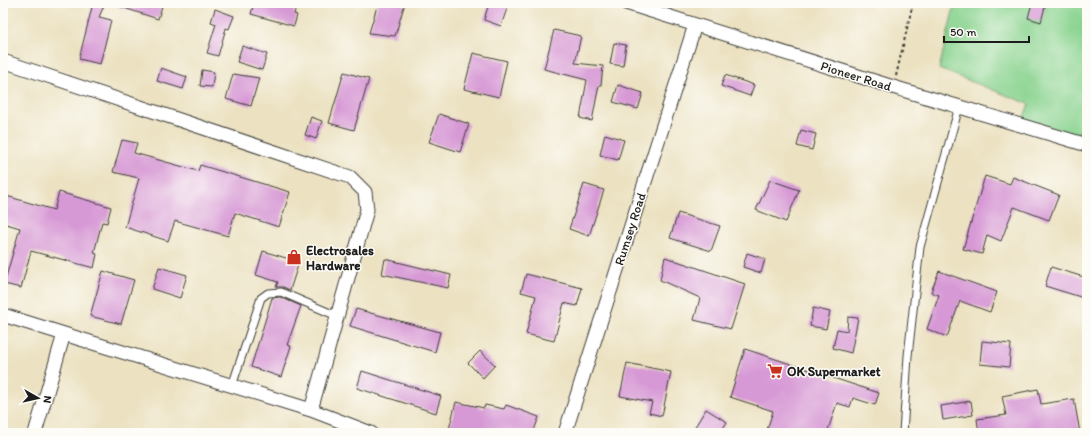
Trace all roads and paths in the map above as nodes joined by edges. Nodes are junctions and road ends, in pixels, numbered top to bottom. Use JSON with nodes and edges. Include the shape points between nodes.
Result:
{"nodes":[{"id":1,"x":626,"y":3,"type":"edge"},
{"id":2,"x":914,"y":3,"type":"edge"},
{"id":3,"x":694,"y":25,"type":"junction"},
{"id":4,"x":3,"y":61,"type":"edge"},
{"id":5,"x":893,"y":87,"type":"junction"},
{"id":6,"x":959,"y":107,"type":"junction"},
{"id":7,"x":1087,"y":145,"type":"edge"},
{"id":8,"x":3,"y":315,"type":"edge"},
{"id":9,"x":337,"y":316,"type":"junction"},
{"id":10,"x":64,"y":334,"type":"junction"},
{"id":11,"x":232,"y":386,"type":"junction"},
{"id":12,"x":311,"y":410,"type":"junction"},
{"id":13,"x":34,"y":433,"type":"edge"},
{"id":14,"x":371,"y":433,"type":"edge"},
{"id":15,"x":565,"y":433,"type":"edge"},
{"id":16,"x":903,"y":433,"type":"edge"}],
"edges":[{"from":1,"to":3,"type":"street","name":"Pioneer Road"},
{"from":2,"to":5,"type":"path"},
{"from":3,"to":5,"type":"street","name":"Pioneer Road"},
{"from":3,"to":15,"type":"street","name":"Rumsey Road"},
{"from":4,"to":9,"type":"street","via":[[350,177],[365,192],[367,210]]},
{"from":5,"to":6,"type":"street","name":"Pioneer Road"},
{"from":6,"to":7,"type":"street","name":"Pioneer Road"},
{"from":6,"to":16,"type":"lane","via":[[920,247],[908,356]]},
{"from":8,"to":10,"type":"street"},
{"from":9,"to":11,"type":"lane","via":[[281,292],[268,293],[261,298]]},
{"from":9,"to":12,"type":"street"},
{"from":10,"to":11,"type":"street"},
{"from":10,"to":13,"type":"street"},
{"from":11,"to":12,"type":"street"},
{"from":12,"to":14,"type":"street"}]}
